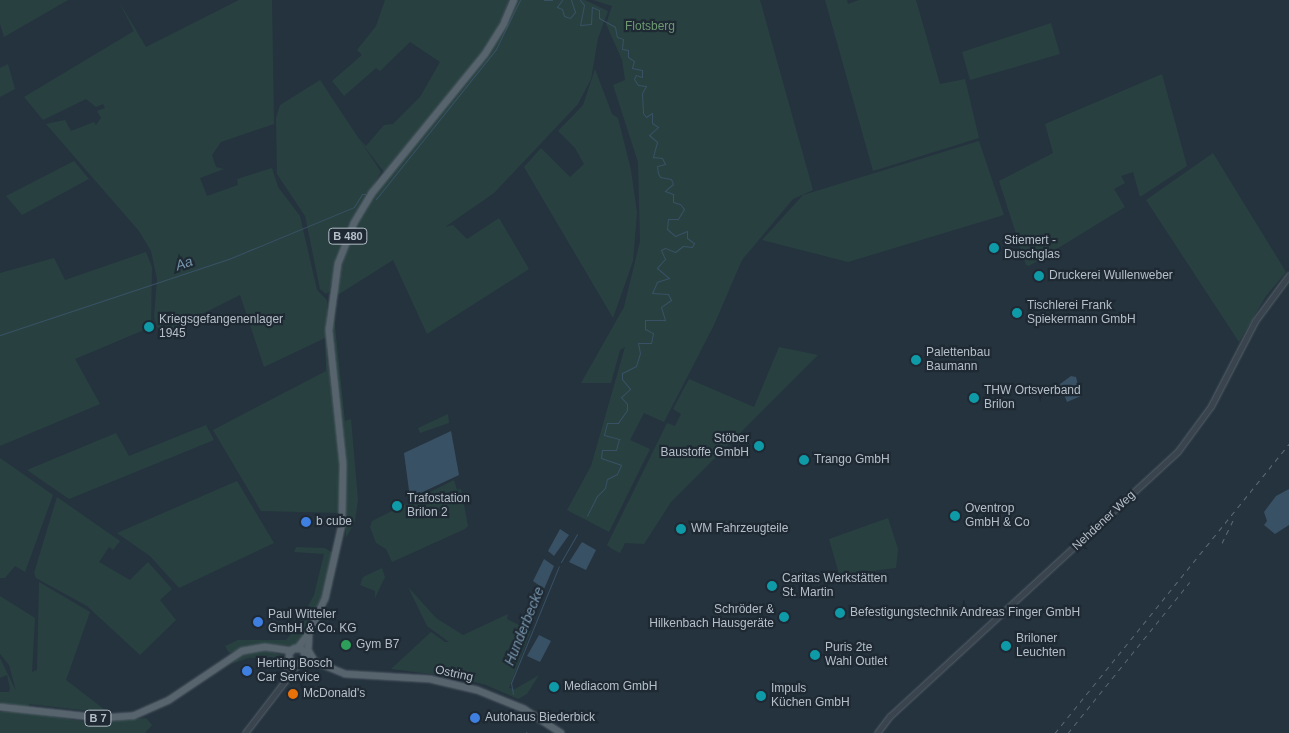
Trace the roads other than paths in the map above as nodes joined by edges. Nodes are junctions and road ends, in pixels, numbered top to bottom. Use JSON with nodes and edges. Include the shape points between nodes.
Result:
{"nodes":[{"id":1,"x":514,"y":0,"type":"edge"},
{"id":2,"x":1289,"y":275,"type":"edge"},
{"id":3,"x":310,"y":632,"type":"junction"},
{"id":4,"x":297,"y":656,"type":"junction"},
{"id":5,"x":318,"y":665,"type":"junction"},
{"id":6,"x":332,"y":671,"type":"junction"},
{"id":7,"x":0,"y":708,"type":"edge"},
{"id":8,"x":245,"y":733,"type":"edge"},
{"id":9,"x":561,"y":733,"type":"edge"},
{"id":10,"x":877,"y":733,"type":"edge"}],
"edges":[{"from":1,"to":3,"type":"main road","number":"B 480","via":[[485,54],[372,193],[342,250],[333,285],[329,330],[344,481],[339,547],[327,593]]},
{"from":2,"to":10,"type":"street","name":"Nehdener Weg","via":[[1255,321],[1211,406],[1178,452],[890,716]]},
{"from":3,"to":4,"type":"main road","number":"B 480"},
{"from":3,"to":5,"type":"main road","via":[[308,650]]},
{"from":4,"to":5,"type":"main road","number":"B 7"},
{"from":4,"to":6,"type":"main road","number":"B 7"},
{"from":4,"to":7,"type":"main road","number":"B 7","via":[[273,649],[252,648],[234,654],[169,700],[133,716],[101,718]]},
{"from":4,"to":8,"type":"street"},
{"from":5,"to":6,"type":"main road","number":"B 7"},
{"from":6,"to":9,"type":"main road","name":"Ostring","number":"B 7","via":[[430,680],[468,688],[524,709]]}]}
